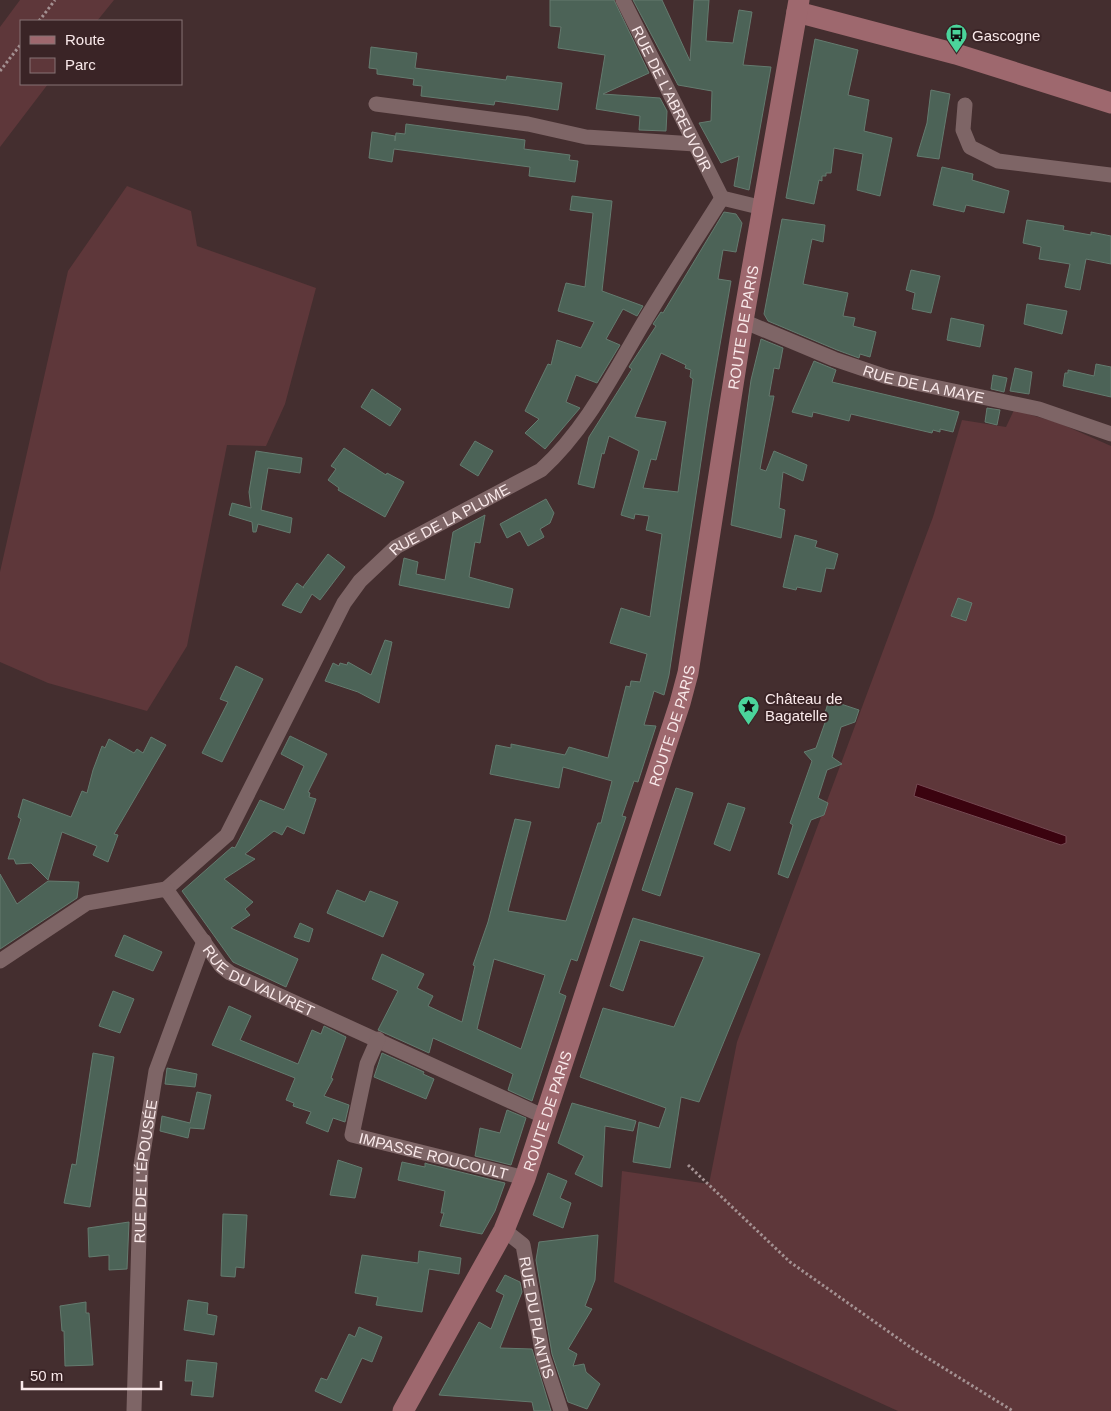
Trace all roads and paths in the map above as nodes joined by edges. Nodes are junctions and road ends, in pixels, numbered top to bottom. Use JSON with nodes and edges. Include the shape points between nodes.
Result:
{"nodes":[{"id":1,"x":55,"y":0,"type":"edge"},
{"id":2,"x":623,"y":0,"type":"edge"},
{"id":3,"x":798,"y":6,"type":"edge"},
{"id":4,"x":39,"y":20,"type":"edge"},
{"id":5,"x":20,"y":45,"type":"edge"},
{"id":6,"x":0,"y":71,"type":"edge"},
{"id":7,"x":1111,"y":103,"type":"edge"},
{"id":8,"x":376,"y":104,"type":"dead end"},
{"id":9,"x":965,"y":105,"type":"dead end"},
{"id":10,"x":695,"y":144,"type":"junction"},
{"id":11,"x":1111,"y":175,"type":"edge"},
{"id":12,"x":722,"y":198,"type":"junction"},
{"id":13,"x":763,"y":208,"type":"junction"},
{"id":14,"x":743,"y":321,"type":"junction"},
{"id":15,"x":1111,"y":434,"type":"edge"},
{"id":16,"x":166,"y":889,"type":"junction"},
{"id":17,"x":204,"y":941,"type":"junction"},
{"id":18,"x":0,"y":962,"type":"edge"},
{"id":19,"x":378,"y":1039,"type":"junction"},
{"id":20,"x":545,"y":1117,"type":"junction"},
{"id":21,"x":688,"y":1165,"type":"dead end"},
{"id":22,"x":525,"y":1178,"type":"junction"},
{"id":23,"x":504,"y":1230,"type":"junction"},
{"id":24,"x":134,"y":1411,"type":"edge"},
{"id":25,"x":403,"y":1411,"type":"edge"},
{"id":26,"x":560,"y":1411,"type":"edge"},
{"id":27,"x":1013,"y":1411,"type":"edge"}],
"edges":[{"from":1,"to":4,"type":"path"},
{"from":2,"to":10,"type":"street","name":"RUE DE L'ABREUVOIR"},
{"from":3,"to":7,"type":"main road"},
{"from":3,"to":13,"type":"main road","name":"ROUTE DE PARIS"},
{"from":5,"to":6,"type":"path"},
{"from":8,"to":10,"type":"street","via":[[528,124],[586,137]]},
{"from":9,"to":11,"type":"street","via":[[963,130],[970,147],[998,161]]},
{"from":10,"to":12,"type":"street","name":"RUE DE L'ABREUVOIR"},
{"from":12,"to":13,"type":"street"},
{"from":12,"to":16,"type":"street","name":"RUE DE LA PLUME","via":[[662,291],[586,421],[558,454],[541,470],[396,547],[360,581],[344,603],[227,836]]},
{"from":13,"to":14,"type":"main road","name":"ROUTE DE PARIS"},
{"from":14,"to":15,"type":"street","name":"RUE DE LA MAYE","via":[[887,377],[1039,409]]},
{"from":14,"to":20,"type":"main road","name":"ROUTE DE PARIS","via":[[688,673]]},
{"from":16,"to":17,"type":"street","name":"RUE DU VALVRET"},
{"from":16,"to":18,"type":"street","via":[[86,903]]},
{"from":17,"to":19,"type":"street","name":"RUE DU VALVRET","via":[[221,966],[230,972]]},
{"from":17,"to":24,"type":"street","name":"RUE DE L'ÉPOUSÉE","via":[[156,1071],[141,1165]]},
{"from":19,"to":20,"type":"street","name":"RUE DU VALVRET"},
{"from":19,"to":22,"type":"street","name":"IMPASSE ROUCOULT","via":[[367,1064],[352,1135]]},
{"from":20,"to":22,"type":"main road","name":"ROUTE DE PARIS"},
{"from":21,"to":27,"type":"path","via":[[790,1262],[913,1349]]},
{"from":22,"to":23,"type":"main road","name":"ROUTE DE PARIS"},
{"from":23,"to":25,"type":"main road","name":"ROUTE DE PARIS"},
{"from":23,"to":26,"type":"street","name":"RUE DU PLANTIS","via":[[523,1244],[544,1356]]}]}
